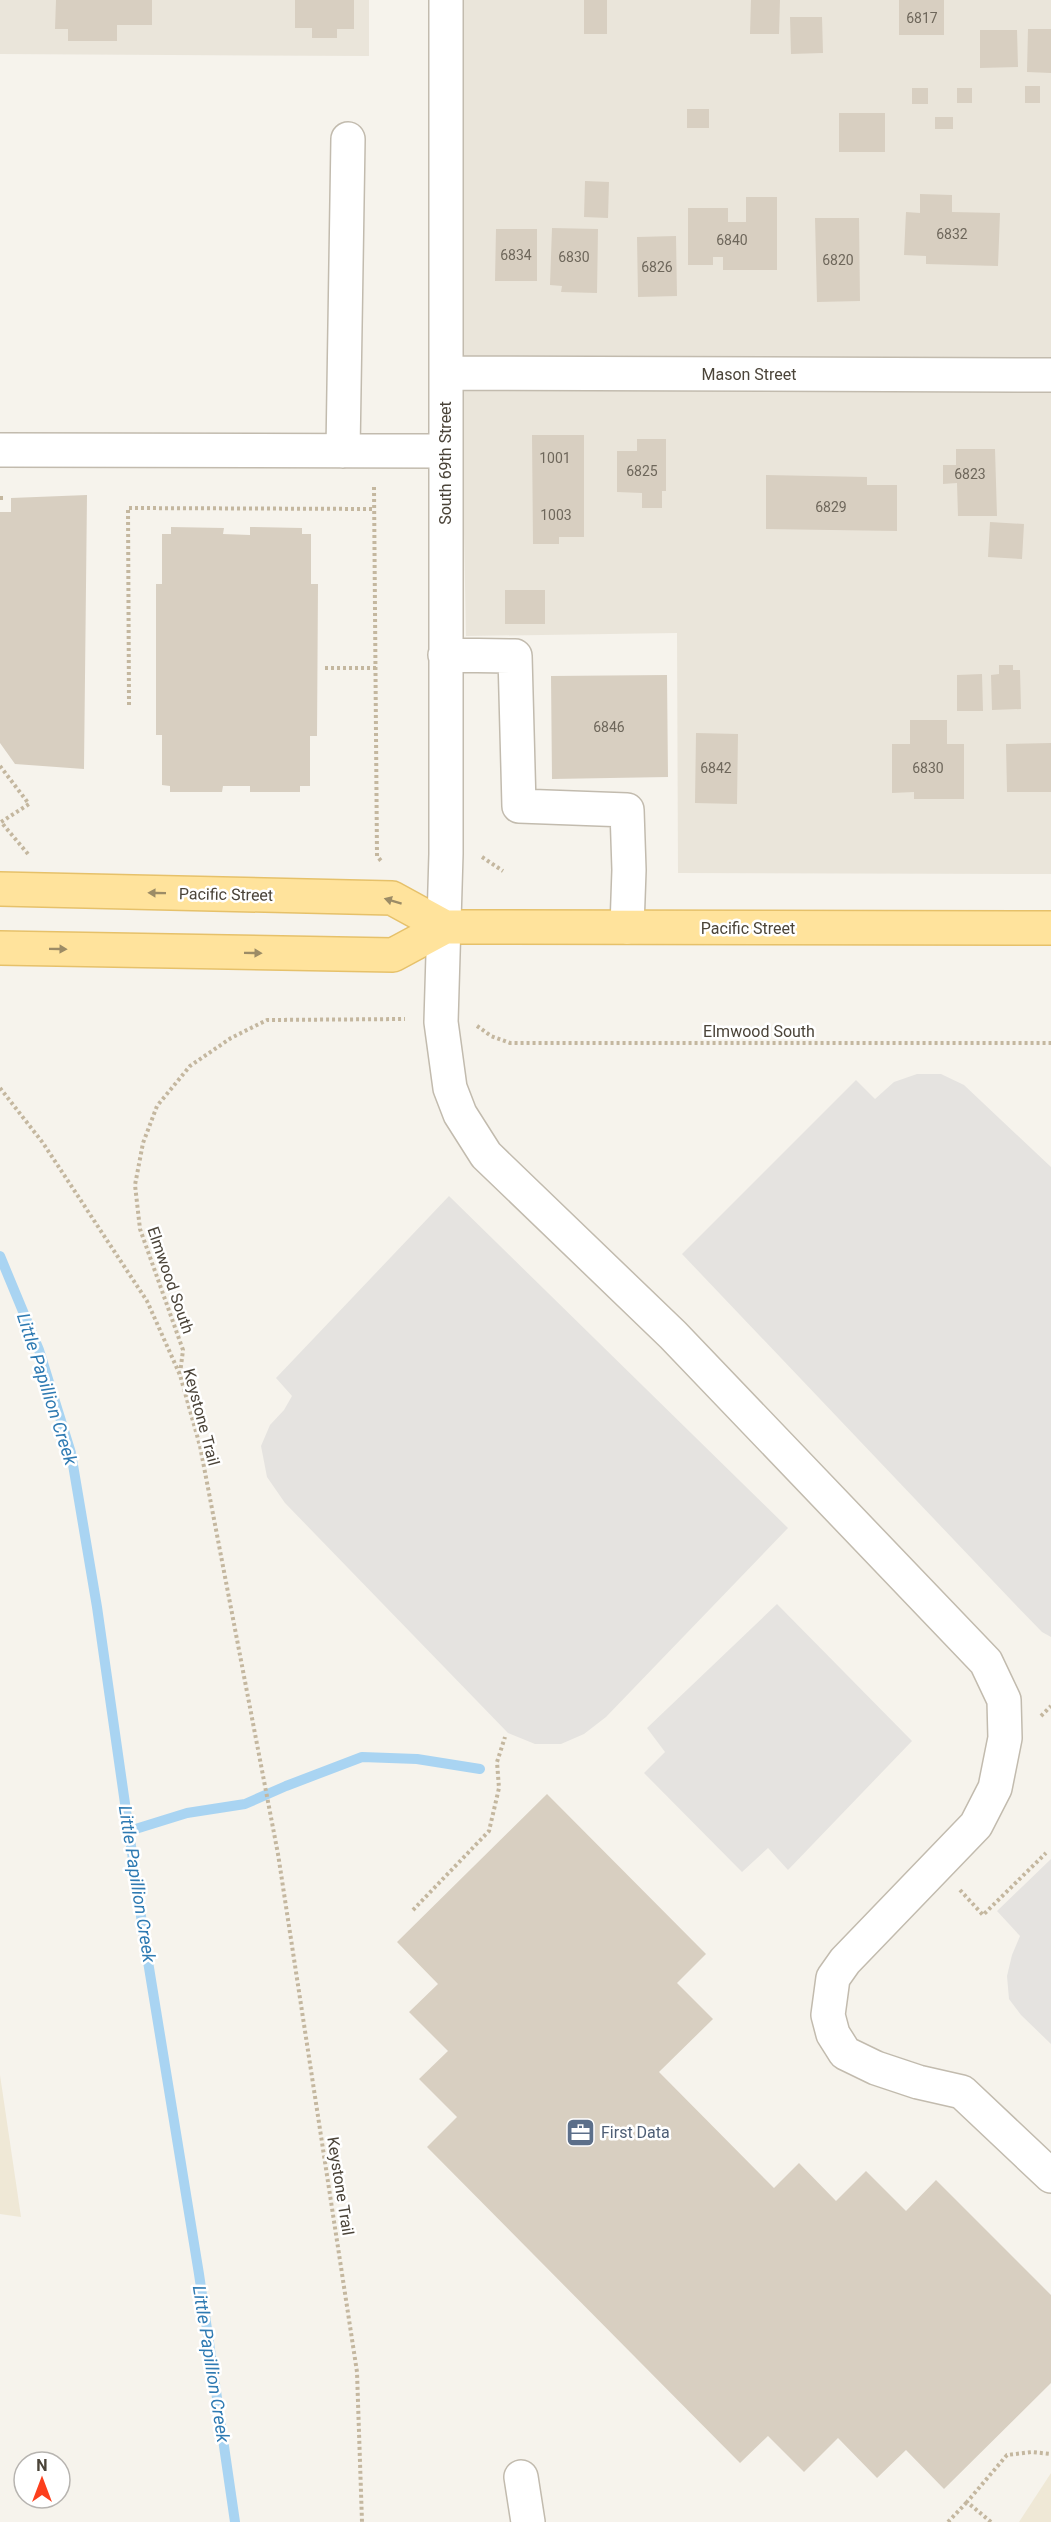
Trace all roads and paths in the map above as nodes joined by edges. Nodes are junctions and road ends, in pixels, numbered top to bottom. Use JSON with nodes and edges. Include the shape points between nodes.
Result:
{"nodes":[{"id":1,"x":446,"y":0,"type":"edge"},
{"id":2,"x":348,"y":138,"type":"dead end"},
{"id":3,"x":446,"y":373,"type":"junction"},
{"id":4,"x":1051,"y":375,"type":"edge"},
{"id":5,"x":0,"y":450,"type":"edge"},
{"id":6,"x":358,"y":451,"type":"junction"},
{"id":7,"x":445,"y":451,"type":"junction"},
{"id":8,"x":0,"y":498,"type":"edge"},
{"id":9,"x":6,"y":498,"type":"dead end"},
{"id":10,"x":374,"y":509,"type":"junction"},
{"id":11,"x":445,"y":655,"type":"junction"},
{"id":12,"x":325,"y":668,"type":"dead end"},
{"id":13,"x":376,"y":668,"type":"junction"},
{"id":14,"x":129,"y":705,"type":"dead end"},
{"id":15,"x":0,"y":766,"type":"edge"},
{"id":16,"x":476,"y":854,"type":"dead end"},
{"id":17,"x":30,"y":856,"type":"dead end"},
{"id":18,"x":389,"y":869,"type":"dead end"},
{"id":19,"x":503,"y":871,"type":"dead end"},
{"id":20,"x":0,"y":890,"type":"edge"},
{"id":21,"x":445,"y":927,"type":"junction"},
{"id":22,"x":627,"y":927,"type":"junction"},
{"id":23,"x":1051,"y":928,"type":"edge"},
{"id":24,"x":0,"y":948,"type":"edge"},
{"id":25,"x":395,"y":1018,"type":"dead end"},
{"id":26,"x":473,"y":1022,"type":"dead end"},
{"id":27,"x":1051,"y":1043,"type":"edge"},
{"id":28,"x":0,"y":1088,"type":"edge"},
{"id":29,"x":180,"y":1375,"type":"junction"},
{"id":30,"x":506,"y":1737,"type":"dead end"},
{"id":31,"x":1046,"y":1853,"type":"dead end"},
{"id":32,"x":937,"y":1865,"type":"junction"},
{"id":33,"x":413,"y":1910,"type":"dead end"},
{"id":34,"x":1051,"y":2176,"type":"edge"},
{"id":35,"x":1051,"y":2454,"type":"edge"},
{"id":36,"x":521,"y":2477,"type":"dead end"},
{"id":37,"x":967,"y":2502,"type":"junction"},
{"id":38,"x":362,"y":2522,"type":"edge"},
{"id":39,"x":528,"y":2522,"type":"edge"},
{"id":40,"x":948,"y":2522,"type":"edge"},
{"id":41,"x":991,"y":2522,"type":"edge"}],
"edges":[{"from":1,"to":3,"type":"street","name":"South 69th Street"},
{"from":2,"to":6,"type":"street"},
{"from":3,"to":4,"type":"street","name":"Mason Street"},
{"from":3,"to":7,"type":"street","name":"South 69th Street"},
{"from":5,"to":6,"type":"street"},
{"from":6,"to":7,"type":"street"},
{"from":6,"to":10,"type":"path"},
{"from":7,"to":11,"type":"street","name":"South 69th Street"},
{"from":8,"to":9,"type":"path"},
{"from":10,"to":13,"type":"path"},
{"from":10,"to":14,"type":"path","via":[[128,508]]},
{"from":11,"to":21,"type":"street","name":"South 69th Street"},
{"from":11,"to":22,"type":"street","via":[[515,656],[519,806],[627,810]]},
{"from":12,"to":13,"type":"path"},
{"from":13,"to":18,"type":"path","via":[[377,856]]},
{"from":15,"to":17,"type":"path","via":[[29,804],[1,822]]},
{"from":16,"to":19,"type":"path"},
{"from":21,"to":20,"type":"main road","name":"Pacific Street","one_way":true,"via":[[392,898]]},
{"from":21,"to":22,"type":"main road","name":"Pacific Street"},
{"from":24,"to":21,"type":"main road","name":"Pacific Street","one_way":true,"via":[[393,955]]},
{"from":21,"to":32,"type":"street","name":"South 69th Street","via":[[441,1022],[450,1088],[460,1114],[486,1155],[673,1335],[986,1662],[1004,1700],[1005,1738],[995,1788],[976,1825]]},
{"from":22,"to":23,"type":"main road","name":"Pacific Street"},
{"from":25,"to":29,"type":"path","name":"Elmwood South","via":[[267,1020],[231,1038],[190,1066],[157,1106],[143,1143],[135,1185],[140,1229],[183,1350]]},
{"from":26,"to":27,"type":"path","name":"Elmwood South","via":[[491,1036],[510,1043]]},
{"from":28,"to":29,"type":"path","name":"Keystone Trail","via":[[43,1143],[141,1292]]},
{"from":29,"to":38,"type":"path","name":"Keystone Trail","via":[[200,1446],[278,1854],[357,2372]]},
{"from":30,"to":33,"type":"path","via":[[497,1762],[499,1788],[489,1831]]},
{"from":31,"to":32,"type":"path","via":[[983,1915]]},
{"from":32,"to":34,"type":"street","name":"South 69th Street","via":[[833,1978],[828,2015],[833,2034],[845,2053],[876,2067],[962,2092]]},
{"from":35,"to":37,"type":"path","via":[[1006,2455]]},
{"from":36,"to":39,"type":"street"},
{"from":37,"to":40,"type":"path"},
{"from":37,"to":41,"type":"path"}]}
